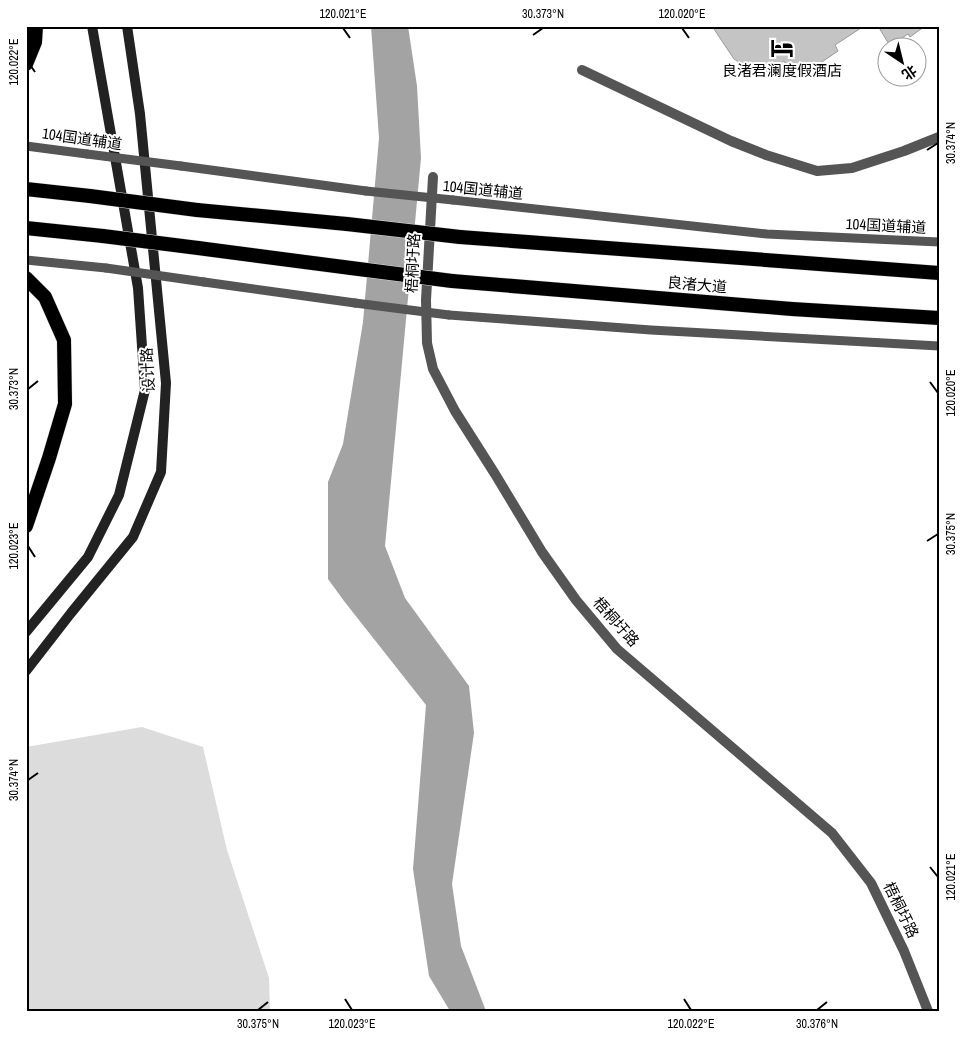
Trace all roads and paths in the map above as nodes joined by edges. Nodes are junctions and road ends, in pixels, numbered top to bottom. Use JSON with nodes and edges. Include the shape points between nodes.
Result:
{"nodes":[{"id":1,"x":36,"y":26,"type":"edge"},
{"id":2,"x":92,"y":26,"type":"edge"},
{"id":3,"x":128,"y":26,"type":"edge"},
{"id":4,"x":26,"y":64,"type":"edge"},
{"id":5,"x":582,"y":70,"type":"dead end"},
{"id":6,"x":939,"y":138,"type":"edge"},
{"id":7,"x":26,"y":146,"type":"edge"},
{"id":8,"x":433,"y":177,"type":"dead end"},
{"id":9,"x":26,"y":189,"type":"edge"},
{"id":10,"x":26,"y":228,"type":"edge"},
{"id":11,"x":939,"y":242,"type":"edge"},
{"id":12,"x":26,"y":260,"type":"edge"},
{"id":13,"x":939,"y":273,"type":"edge"},
{"id":14,"x":26,"y":278,"type":"edge"},
{"id":15,"x":939,"y":318,"type":"edge"},
{"id":16,"x":939,"y":346,"type":"edge"},
{"id":17,"x":26,"y":526,"type":"edge"},
{"id":18,"x":26,"y":632,"type":"edge"},
{"id":19,"x":26,"y":670,"type":"edge"},
{"id":20,"x":928,"y":1011,"type":"edge"}],
"edges":[{"from":1,"to":4,"type":"highway","via":[[35,42]]},
{"from":2,"to":18,"type":"main road","name":"设计路","via":[[138,288],[145,390],[119,495],[88,556]]},
{"from":3,"to":19,"type":"main road","name":"设计路","via":[[140,114],[166,383],[161,472],[133,537]]},
{"from":5,"to":6,"type":"street","via":[[731,141],[817,172],[852,168]]},
{"from":7,"to":11,"type":"lane","name":"104国道辅道","bridge":true,"via":[[366,191],[767,234]]},
{"from":8,"to":20,"type":"street","name":"梧桐圩路","via":[[426,300],[427,343],[433,369],[455,411],[542,552],[617,649],[832,833],[871,884],[904,951]]},
{"from":9,"to":13,"type":"highway","name":"良渚大道","bridge":true,"via":[[460,237]]},
{"from":10,"to":15,"type":"highway","name":"良渚大道","bridge":true,"via":[[452,281]]},
{"from":12,"to":16,"type":"lane","bridge":true,"via":[[450,315]]},
{"from":14,"to":17,"type":"highway","via":[[45,297],[64,340],[65,404]]}]}
